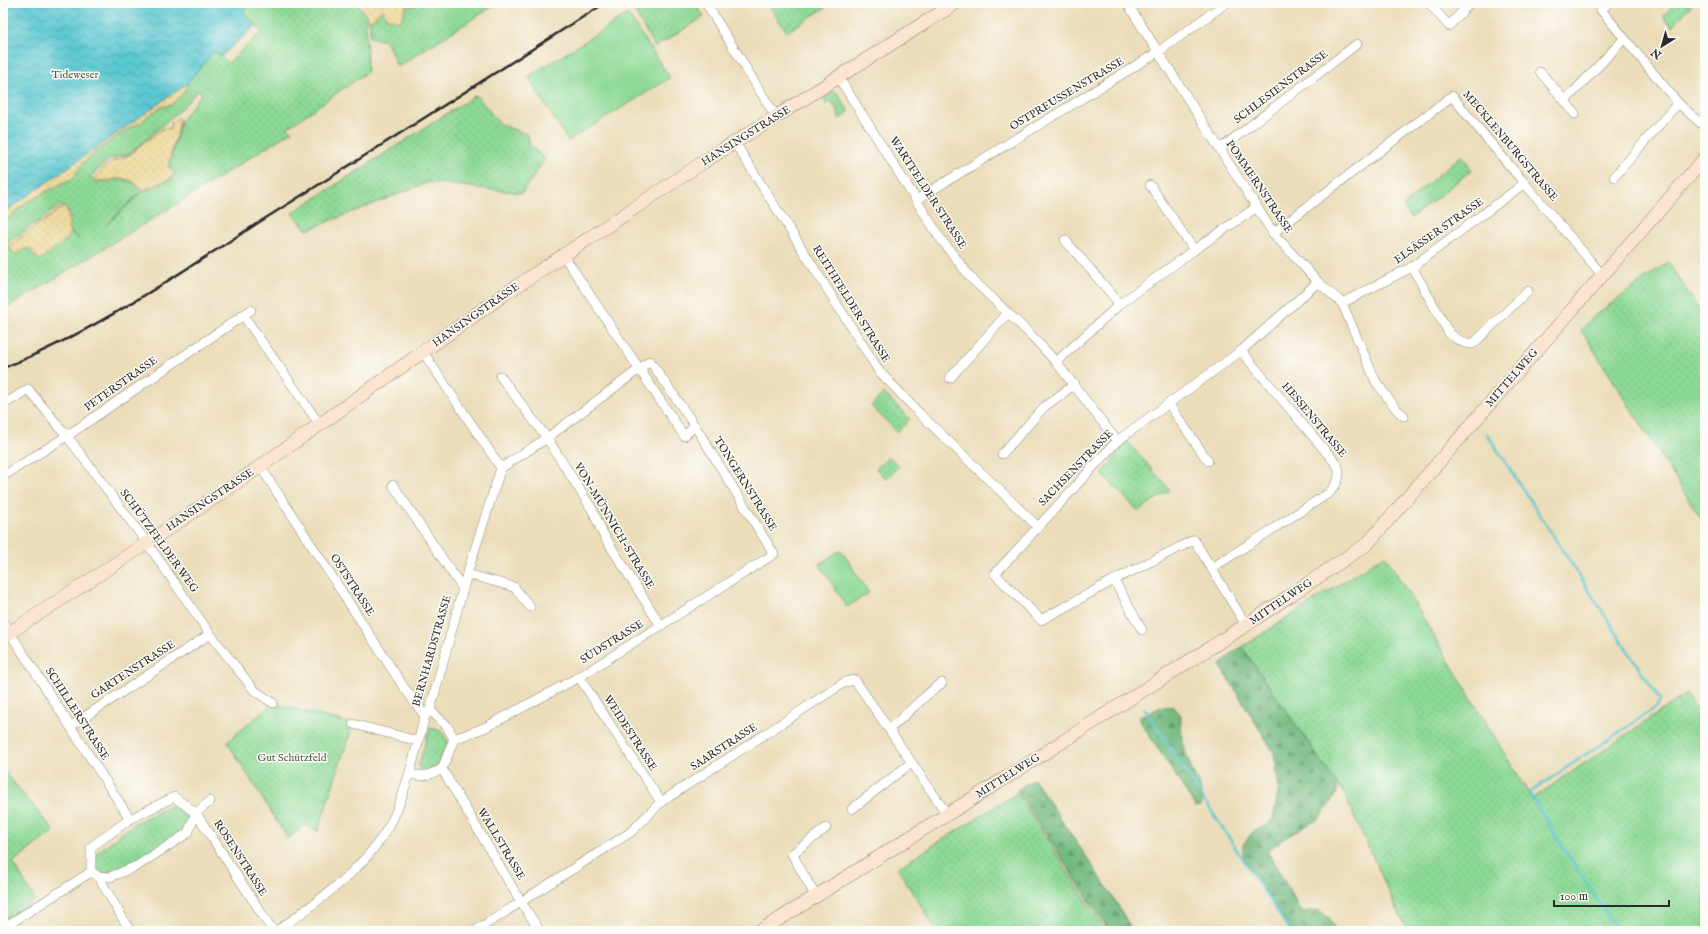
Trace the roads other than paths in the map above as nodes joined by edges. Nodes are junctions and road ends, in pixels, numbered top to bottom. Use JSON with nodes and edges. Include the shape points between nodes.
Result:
{"nodes":[{"id":1,"x":706,"y":3,"type":"edge"},
{"id":2,"x":956,"y":3,"type":"edge"},
{"id":3,"x":1127,"y":3,"type":"edge"},
{"id":4,"x":1226,"y":3,"type":"edge"},
{"id":5,"x":1429,"y":3,"type":"edge"},
{"id":6,"x":1470,"y":3,"type":"edge"},
{"id":7,"x":1608,"y":3,"type":"edge"},
{"id":8,"x":1624,"y":39,"type":"junction"},
{"id":9,"x":1357,"y":44,"type":"dead end"},
{"id":10,"x":1158,"y":52,"type":"junction"},
{"id":11,"x":1540,"y":72,"type":"dead end"},
{"id":12,"x":839,"y":78,"type":"junction"},
{"id":13,"x":1565,"y":102,"type":"junction"},
{"id":14,"x":1678,"y":103,"type":"junction"},
{"id":15,"x":1575,"y":114,"type":"dead end"},
{"id":16,"x":776,"y":117,"type":"junction"},
{"id":17,"x":1705,"y":127,"type":"edge"},
{"id":18,"x":735,"y":143,"type":"junction"},
{"id":19,"x":1220,"y":149,"type":"junction"},
{"id":20,"x":1705,"y":158,"type":"edge"},
{"id":21,"x":1614,"y":177,"type":"dead end"},
{"id":22,"x":1525,"y":183,"type":"junction"},
{"id":23,"x":1150,"y":185,"type":"dead end"},
{"id":24,"x":916,"y":200,"type":"junction"},
{"id":25,"x":1257,"y":207,"type":"junction"},
{"id":26,"x":1273,"y":233,"type":"junction"},
{"id":27,"x":1065,"y":240,"type":"dead end"},
{"id":28,"x":1194,"y":250,"type":"junction"},
{"id":29,"x":564,"y":256,"type":"junction"},
{"id":30,"x":1412,"y":267,"type":"junction"},
{"id":31,"x":1602,"y":275,"type":"junction"},
{"id":32,"x":1318,"y":282,"type":"junction"},
{"id":33,"x":1528,"y":291,"type":"dead end"},
{"id":34,"x":1120,"y":304,"type":"junction"},
{"id":35,"x":1342,"y":304,"type":"junction"},
{"id":36,"x":1006,"y":314,"type":"junction"},
{"id":37,"x":1241,"y":351,"type":"junction"},
{"id":38,"x":423,"y":352,"type":"junction"},
{"id":39,"x":1056,"y":362,"type":"junction"},
{"id":40,"x":639,"y":369,"type":"junction"},
{"id":41,"x":500,"y":376,"type":"dead end"},
{"id":42,"x":950,"y":378,"type":"dead end"},
{"id":43,"x":1075,"y":384,"type":"junction"},
{"id":44,"x":1168,"y":403,"type":"junction"},
{"id":45,"x":3,"y":405,"type":"edge"},
{"id":46,"x":1404,"y":416,"type":"dead end"},
{"id":47,"x":320,"y":425,"type":"junction"},
{"id":48,"x":695,"y":426,"type":"junction"},
{"id":49,"x":67,"y":436,"type":"junction"},
{"id":50,"x":547,"y":438,"type":"junction"},
{"id":51,"x":1117,"y":441,"type":"junction"},
{"id":52,"x":1002,"y":454,"type":"dead end"},
{"id":53,"x":1208,"y":460,"type":"dead end"},
{"id":54,"x":260,"y":466,"type":"junction"},
{"id":55,"x":501,"y":468,"type":"junction"},
{"id":56,"x":3,"y":476,"type":"edge"},
{"id":57,"x":393,"y":485,"type":"dead end"},
{"id":58,"x":1037,"y":526,"type":"junction"},
{"id":59,"x":147,"y":543,"type":"junction"},
{"id":60,"x":774,"y":554,"type":"joint"},
{"id":61,"x":1212,"y":568,"type":"junction"},
{"id":62,"x":467,"y":574,"type":"junction"},
{"id":63,"x":1114,"y":580,"type":"junction"},
{"id":64,"x":463,"y":589,"type":"junction"},
{"id":65,"x":530,"y":607,"type":"dead end"},
{"id":66,"x":1246,"y":625,"type":"junction"},
{"id":67,"x":661,"y":626,"type":"junction"},
{"id":68,"x":5,"y":630,"type":"edge"},
{"id":69,"x":1142,"y":630,"type":"dead end"},
{"id":70,"x":210,"y":634,"type":"junction"},
{"id":71,"x":579,"y":677,"type":"junction"},
{"id":72,"x":942,"y":684,"type":"dead end"},
{"id":73,"x":273,"y":703,"type":"dead end"},
{"id":74,"x":427,"y":713,"type":"junction"},
{"id":75,"x":353,"y":724,"type":"dead end"},
{"id":76,"x":71,"y":726,"type":"junction"},
{"id":77,"x":889,"y":729,"type":"junction"},
{"id":78,"x":454,"y":739,"type":"junction"},
{"id":79,"x":418,"y":742,"type":"junction"},
{"id":80,"x":911,"y":763,"type":"junction"},
{"id":81,"x":442,"y":769,"type":"junction"},
{"id":82,"x":410,"y":774,"type":"junction"},
{"id":83,"x":210,"y":801,"type":"dead end"},
{"id":84,"x":661,"y":802,"type":"junction"},
{"id":85,"x":852,"y":809,"type":"dead end"},
{"id":86,"x":196,"y":813,"type":"junction"},
{"id":87,"x":947,"y":814,"type":"junction"},
{"id":88,"x":130,"y":819,"type":"junction"},
{"id":89,"x":826,"y":828,"type":"dead end"},
{"id":90,"x":95,"y":874,"type":"junction"},
{"id":91,"x":815,"y":895,"type":"junction"},
{"id":92,"x":521,"y":902,"type":"junction"},
{"id":93,"x":3,"y":928,"type":"edge"},
{"id":94,"x":130,"y":931,"type":"edge"},
{"id":95,"x":273,"y":931,"type":"edge"},
{"id":96,"x":277,"y":931,"type":"edge"},
{"id":97,"x":475,"y":931,"type":"edge"},
{"id":98,"x":540,"y":931,"type":"edge"},
{"id":99,"x":760,"y":931,"type":"edge"}],
"edges":[{"from":1,"to":16,"type":"street"},
{"from":2,"to":12,"type":"street","name":"HANSINGSTRASSE"},
{"from":3,"to":10,"type":"street","name":"POMMERNSTRASSE"},
{"from":4,"to":10,"type":"street","name":"OSTPREUSSENSTRASSE"},
{"from":5,"to":6,"type":"street","via":[[1449,26]]},
{"from":7,"to":8,"type":"street","via":[[1601,10]]},
{"from":8,"to":13,"type":"street"},
{"from":8,"to":14,"type":"street"},
{"from":9,"to":19,"type":"street","name":"SCHLESIENSTRASSE"},
{"from":10,"to":19,"type":"street","name":"POMMERNSTRASSE"},
{"from":10,"to":24,"type":"street","name":"OSTPREUSSENSTRASSE"},
{"from":11,"to":13,"type":"street"},
{"from":12,"to":16,"type":"street","name":"HANSINGSTRASSE"},
{"from":12,"to":24,"type":"street","name":"WARTFELDER STRASSE"},
{"from":13,"to":15,"type":"street"},
{"from":14,"to":17,"type":"street"},
{"from":14,"to":21,"type":"street"},
{"from":16,"to":18,"type":"street","name":"HANSINGSTRASSE"},
{"from":18,"to":29,"type":"street","name":"HANSINGSTRASSE"},
{"from":18,"to":58,"type":"street","name":"REITHFELDER STRASSE","via":[[879,372]]},
{"from":19,"to":25,"type":"street","name":"POMMERNSTRASSE"},
{"from":20,"to":31,"type":"street","name":"MITTELWEG"},
{"from":22,"to":26,"type":"street","name":"MECKLENBURGSTRASSE","via":[[1452,96]]},
{"from":22,"to":30,"type":"street","name":"ELSÄSSER STRASSE"},
{"from":22,"to":31,"type":"street","name":"MECKLENBURGSTRASSE"},
{"from":23,"to":28,"type":"street"},
{"from":24,"to":36,"type":"street","name":"WARTFELDER STRASSE","via":[[940,238],[971,278]]},
{"from":25,"to":26,"type":"street","name":"POMMERNSTRASSE"},
{"from":25,"to":28,"type":"street"},
{"from":26,"to":32,"type":"street","name":"POMMERNSTRASSE"},
{"from":27,"to":34,"type":"street"},
{"from":28,"to":34,"type":"street"},
{"from":29,"to":38,"type":"street","name":"HANSINGSTRASSE"},
{"from":29,"to":40,"type":"street"},
{"from":30,"to":33,"type":"street","via":[[1449,333],[1467,344],[1473,344]]},
{"from":30,"to":35,"type":"street","name":"ELSÄSSER STRASSE"},
{"from":31,"to":66,"type":"street","name":"MITTELWEG","via":[[1367,544]]},
{"from":32,"to":35,"type":"street","name":"POMMERNSTRASSE"},
{"from":32,"to":37,"type":"street","name":"SACHSENSTRASSE"},
{"from":34,"to":39,"type":"street"},
{"from":35,"to":46,"type":"street","name":"POMMERNSTRASSE","via":[[1376,382]]},
{"from":36,"to":39,"type":"street","name":"WARTFELDER STRASSE","via":[[1032,336]]},
{"from":36,"to":42,"type":"street"},
{"from":37,"to":44,"type":"street","name":"SACHSENSTRASSE"},
{"from":37,"to":61,"type":"street","name":"HESSENSTRASSE","via":[[1338,466],[1341,475],[1329,493]]},
{"from":38,"to":47,"type":"street","name":"HANSINGSTRASSE"},
{"from":38,"to":55,"type":"street"},
{"from":39,"to":43,"type":"street","name":"WARTFELDER STRASSE"},
{"from":40,"to":48,"type":"street","name":"TONGERNSTRASSE","via":[[650,360]]},
{"from":40,"to":48,"type":"street","via":[[684,436]]},
{"from":40,"to":50,"type":"street"},
{"from":41,"to":50,"type":"street","name":"VON-MÜNNICH-STRASSE"},
{"from":43,"to":51,"type":"street","name":"WARTFELDER STRASSE"},
{"from":43,"to":52,"type":"street","via":[[1044,407]]},
{"from":44,"to":51,"type":"street","name":"SACHSENSTRASSE"},
{"from":44,"to":53,"type":"street"},
{"from":45,"to":49,"type":"street","name":"SCHÜTZFELDER WEG","via":[[28,389]]},
{"from":47,"to":49,"type":"street","name":"PETERSTRASSE","via":[[247,312]]},
{"from":47,"to":54,"type":"street","name":"HANSINGSTRASSE"},
{"from":48,"to":60,"type":"street","name":"TONGERNSTRASSE"},
{"from":49,"to":56,"type":"street","name":"PETERSTRASSE"},
{"from":49,"to":59,"type":"street","name":"SCHÜTZFELDER WEG"},
{"from":50,"to":55,"type":"street"},
{"from":50,"to":67,"type":"street","name":"VON-MÜNNICH-STRASSE"},
{"from":51,"to":58,"type":"street","name":"SACHSENSTRASSE"},
{"from":54,"to":59,"type":"street","name":"HANSINGSTRASSE"},
{"from":54,"to":74,"type":"street","name":"OSTSTRASSE","via":[[399,679]]},
{"from":55,"to":62,"type":"street","name":"BERNHARDSTRASSE"},
{"from":57,"to":64,"type":"street"},
{"from":58,"to":63,"type":"street","name":"SACHSENSTRASSE","via":[[995,574],[1041,620]]},
{"from":59,"to":68,"type":"street","name":"HANSINGSTRASSE"},
{"from":59,"to":70,"type":"street","name":"SCHÜTZFELDER WEG"},
{"from":60,"to":67,"type":"street","name":"SÜDSTRASSE"},
{"from":61,"to":63,"type":"street","name":"SACHSENSTRASSE","via":[[1194,540]]},
{"from":61,"to":66,"type":"street","name":"SACHSENSTRASSE"},
{"from":62,"to":64,"type":"street","name":"BERNHARDSTRASSE"},
{"from":62,"to":65,"type":"street","via":[[514,587]]},
{"from":63,"to":69,"type":"street"},
{"from":64,"to":74,"type":"street","name":"BERNHARDSTRASSE"},
{"from":66,"to":87,"type":"street","name":"MITTELWEG"},
{"from":67,"to":71,"type":"street","name":"SÜDSTRASSE"},
{"from":68,"to":76,"type":"street","name":"SCHILLERSTRASSE"},
{"from":70,"to":73,"type":"street","name":"SCHÜTZFELDER WEG","via":[[254,690]]},
{"from":70,"to":76,"type":"street","name":"GARTENSTRASSE"},
{"from":71,"to":78,"type":"street","name":"SÜDSTRASSE","via":[[484,728]]},
{"from":71,"to":84,"type":"street","name":"WEIDESTRASSE"},
{"from":72,"to":77,"type":"street","via":[[928,693]]},
{"from":74,"to":78,"type":"street","name":"OSTSTRASSE","via":[[447,726]]},
{"from":74,"to":79,"type":"street","name":"BERNHARDSTRASSE"},
{"from":75,"to":79,"type":"street"},
{"from":76,"to":88,"type":"street","name":"SCHILLERSTRASSE"},
{"from":77,"to":80,"type":"street","name":"SAARSTRASSE"},
{"from":77,"to":84,"type":"street","name":"SAARSTRASSE","via":[[855,680],[845,682]]},
{"from":78,"to":81,"type":"street"},
{"from":79,"to":82,"type":"street","name":"BERNHARDSTRASSE"},
{"from":80,"to":85,"type":"street"},
{"from":80,"to":87,"type":"street","name":"SAARSTRASSE"},
{"from":81,"to":82,"type":"street","via":[[419,777]]},
{"from":81,"to":92,"type":"street","name":"WALLSTRASSE"},
{"from":82,"to":96,"type":"street","name":"BERNHARDSTRASSE","via":[[395,813],[376,845],[336,887]]},
{"from":83,"to":86,"type":"street"},
{"from":84,"to":92,"type":"street","name":"SAARSTRASSE","via":[[631,832]]},
{"from":86,"to":88,"type":"street","via":[[174,797]]},
{"from":86,"to":90,"type":"street","via":[[188,834],[137,866],[110,877]]},
{"from":86,"to":95,"type":"street","name":"ROSENSTRASSE"},
{"from":87,"to":91,"type":"street","name":"MITTELWEG"},
{"from":88,"to":90,"type":"street","via":[[92,847]]},
{"from":89,"to":91,"type":"street","via":[[792,854]]},
{"from":90,"to":93,"type":"street"},
{"from":90,"to":94,"type":"street"},
{"from":91,"to":99,"type":"street","name":"MITTELWEG"},
{"from":92,"to":97,"type":"street","name":"SAARSTRASSE"},
{"from":92,"to":98,"type":"street","name":"WALLSTRASSE"}]}
